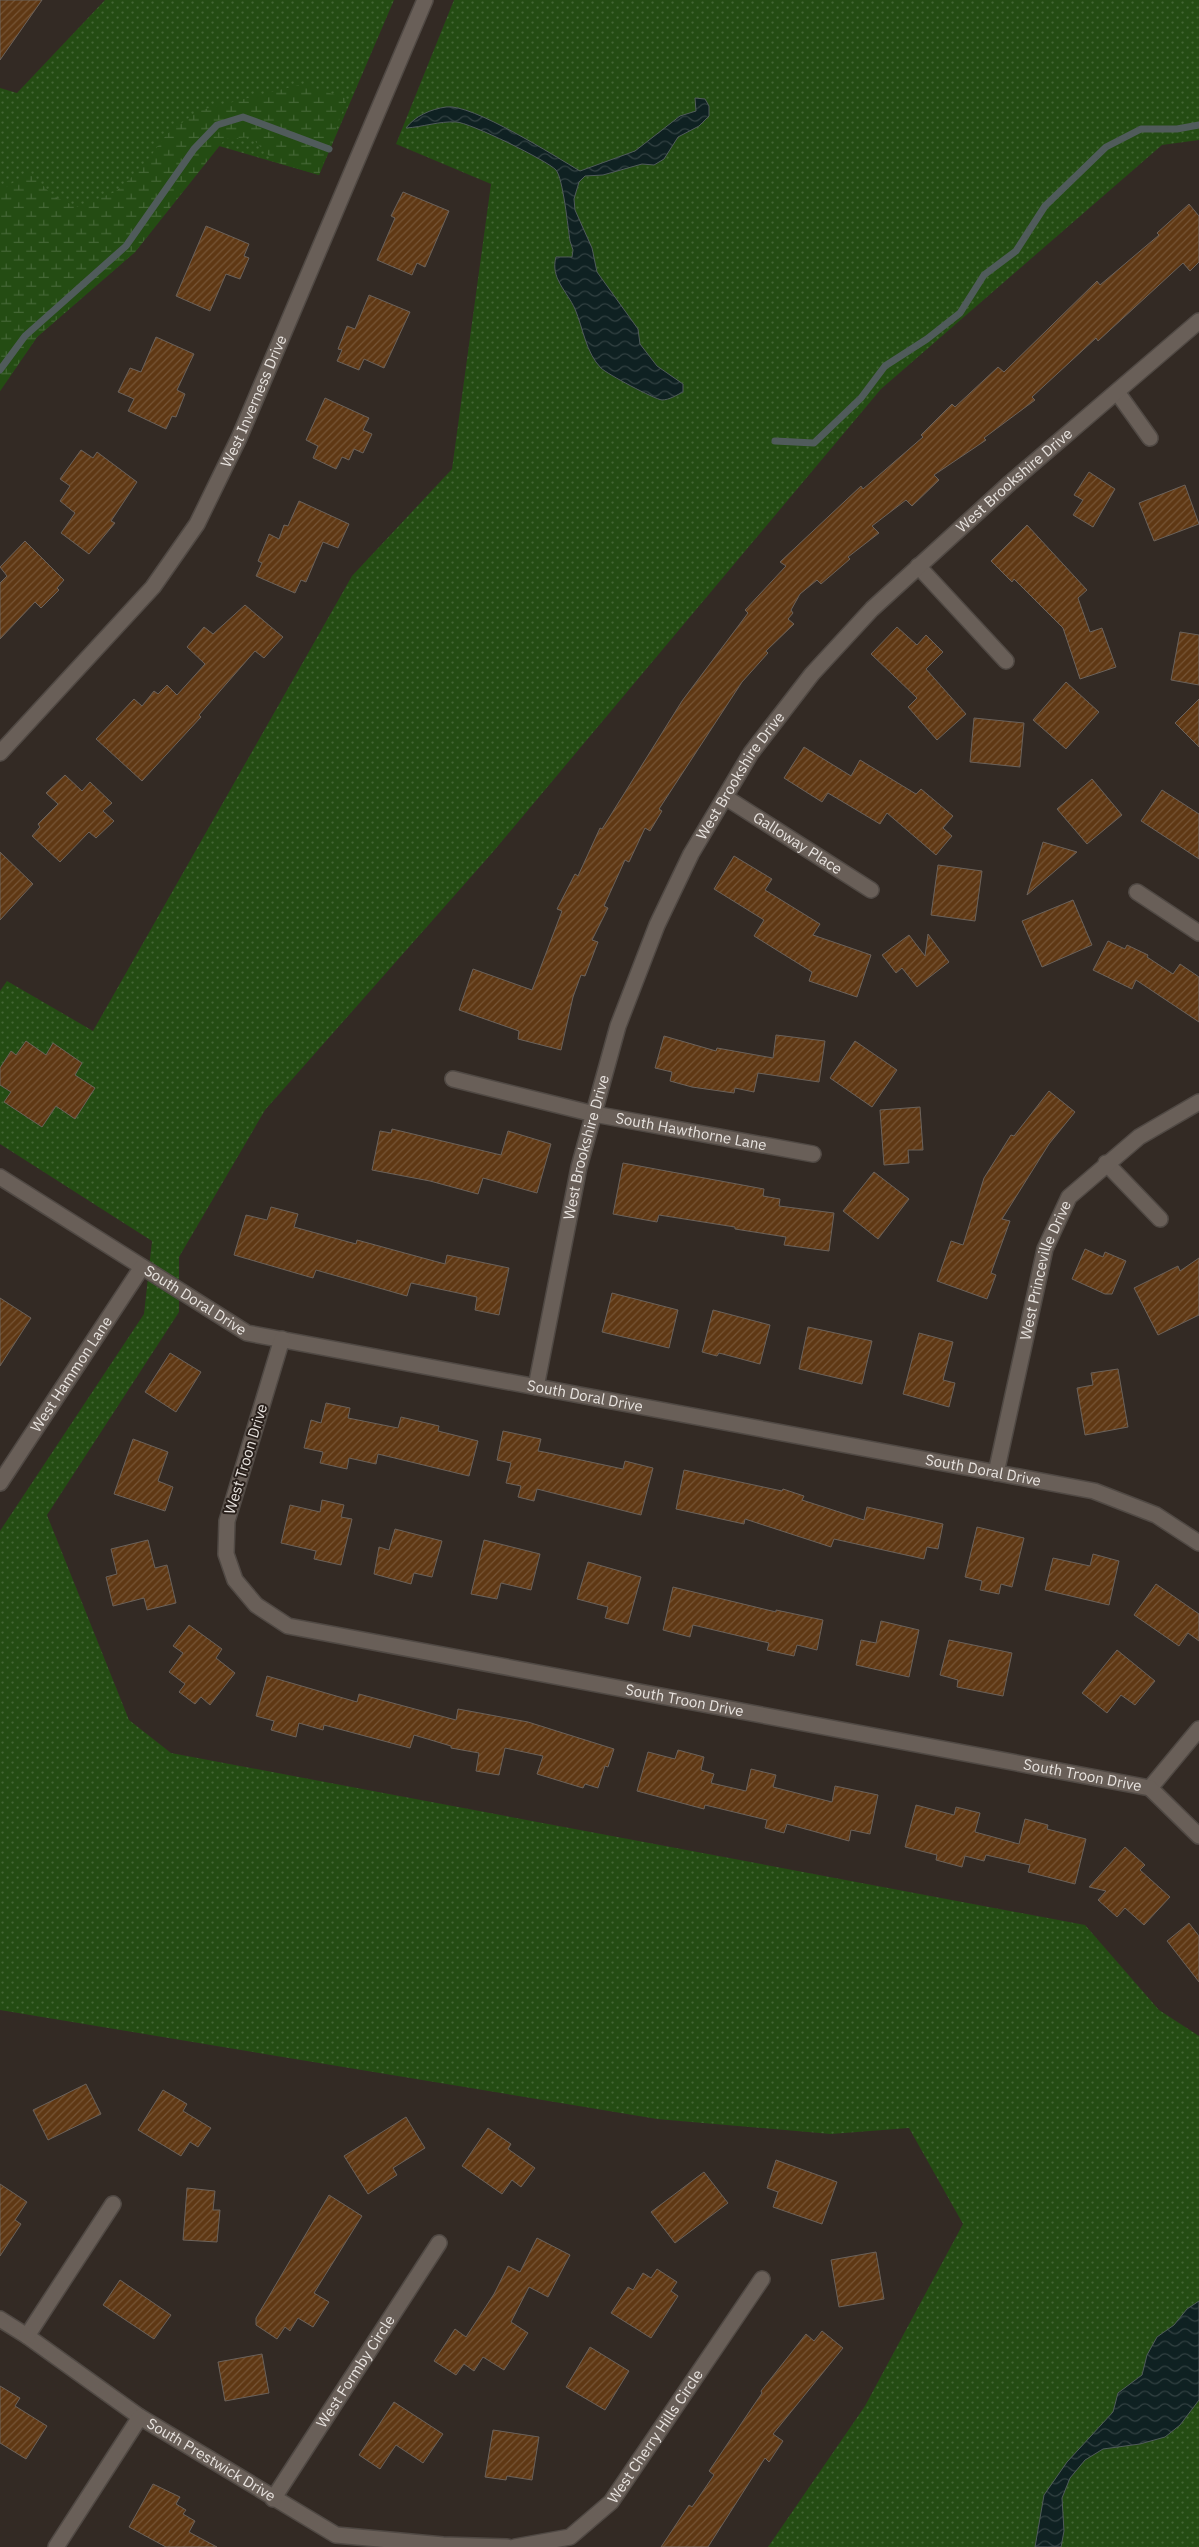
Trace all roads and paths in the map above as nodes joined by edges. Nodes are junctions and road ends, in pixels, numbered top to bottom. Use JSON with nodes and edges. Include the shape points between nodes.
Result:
{"nodes":[{"id":1,"x":425,"y":0,"type":"edge"},
{"id":2,"x":1199,"y":321,"type":"edge"},
{"id":3,"x":1116,"y":392,"type":"junction"},
{"id":4,"x":1150,"y":438,"type":"dead end"},
{"id":5,"x":918,"y":566,"type":"junction"},
{"id":6,"x":1006,"y":661,"type":"dead end"},
{"id":7,"x":0,"y":753,"type":"edge"},
{"id":8,"x":725,"y":797,"type":"junction"},
{"id":9,"x":871,"y":890,"type":"dead end"},
{"id":10,"x":1136,"y":892,"type":"dead end"},
{"id":11,"x":1199,"y":933,"type":"edge"},
{"id":12,"x":453,"y":1079,"type":"dead end"},
{"id":13,"x":1199,"y":1102,"type":"edge"},
{"id":14,"x":594,"y":1114,"type":"junction"},
{"id":15,"x":813,"y":1154,"type":"dead end"},
{"id":16,"x":1106,"y":1163,"type":"junction"},
{"id":17,"x":0,"y":1176,"type":"edge"},
{"id":18,"x":1160,"y":1219,"type":"dead end"},
{"id":19,"x":142,"y":1266,"type":"junction"},
{"id":20,"x":282,"y":1340,"type":"junction"},
{"id":21,"x":536,"y":1387,"type":"junction"},
{"id":22,"x":996,"y":1473,"type":"junction"},
{"id":23,"x":0,"y":1483,"type":"edge"},
{"id":24,"x":1199,"y":1543,"type":"edge"},
{"id":25,"x":235,"y":1580,"type":"joint"},
{"id":26,"x":1199,"y":1729,"type":"edge"},
{"id":27,"x":1150,"y":1788,"type":"junction"},
{"id":28,"x":1199,"y":1836,"type":"edge"},
{"id":29,"x":112,"y":2204,"type":"dead end"},
{"id":30,"x":439,"y":2243,"type":"dead end"},
{"id":31,"x":762,"y":2279,"type":"dead end"},
{"id":32,"x":0,"y":2319,"type":"edge"},
{"id":33,"x":27,"y":2336,"type":"junction"},
{"id":34,"x":140,"y":2417,"type":"junction"},
{"id":35,"x":273,"y":2499,"type":"junction"},
{"id":36,"x":443,"y":2546,"type":"edge"},
{"id":37,"x":56,"y":2547,"type":"edge"},
{"id":38,"x":507,"y":2547,"type":"edge"},
{"id":39,"x":515,"y":2547,"type":"edge"}],
"edges":[{"from":1,"to":7,"type":"street","name":"West Inverness Drive","via":[[239,438],[198,524],[153,587]]},
{"from":2,"to":3,"type":"street","name":"West Brookshire Drive"},
{"from":3,"to":4,"type":"street"},
{"from":3,"to":5,"type":"street","name":"West Brookshire Drive"},
{"from":5,"to":6,"type":"street"},
{"from":5,"to":8,"type":"street","name":"West Brookshire Drive","via":[[872,609],[812,674],[751,753]]},
{"from":8,"to":9,"type":"street","name":"Galloway Place"},
{"from":8,"to":14,"type":"street","name":"West Brookshire Drive","via":[[691,854],[657,925],[618,1026]]},
{"from":10,"to":11,"type":"street"},
{"from":12,"to":14,"type":"street","name":"South Hawthorne Lane"},
{"from":13,"to":16,"type":"street","name":"West Princeville Drive","via":[[1139,1137]]},
{"from":14,"to":15,"type":"street","name":"South Hawthorne Lane"},
{"from":14,"to":21,"type":"street","name":"West Brookshire Drive","via":[[580,1167]]},
{"from":16,"to":18,"type":"street"},
{"from":16,"to":22,"type":"street","name":"West Princeville Drive","via":[[1068,1197],[1045,1249]]},
{"from":17,"to":19,"type":"street","name":"South Doral Drive"},
{"from":19,"to":20,"type":"street","name":"South Doral Drive","via":[[247,1333]]},
{"from":19,"to":23,"type":"street","name":"West Hammon Lane"},
{"from":20,"to":21,"type":"street","name":"South Doral Drive"},
{"from":20,"to":25,"type":"street","name":"West Troon Drive","via":[[227,1521],[226,1554]]},
{"from":21,"to":22,"type":"street","name":"South Doral Drive"},
{"from":22,"to":24,"type":"street","name":"South Doral Drive","via":[[1094,1491],[1156,1516]]},
{"from":25,"to":27,"type":"street","name":"South Troon Drive","via":[[256,1605],[288,1626]]},
{"from":26,"to":27,"type":"street"},
{"from":27,"to":28,"type":"street"},
{"from":29,"to":33,"type":"street"},
{"from":30,"to":35,"type":"street","name":"West Formby Circle"},
{"from":31,"to":39,"type":"street","name":"West Cherry Hills Circle","via":[[611,2502],[570,2537]]},
{"from":32,"to":33,"type":"street","name":"South Prestwick Drive"},
{"from":33,"to":34,"type":"street","name":"South Prestwick Drive"},
{"from":34,"to":35,"type":"street","name":"South Prestwick Drive"},
{"from":34,"to":37,"type":"street"},
{"from":35,"to":36,"type":"street","name":"South Prestwick Drive","via":[[336,2535]]},
{"from":36,"to":38,"type":"street"}]}
